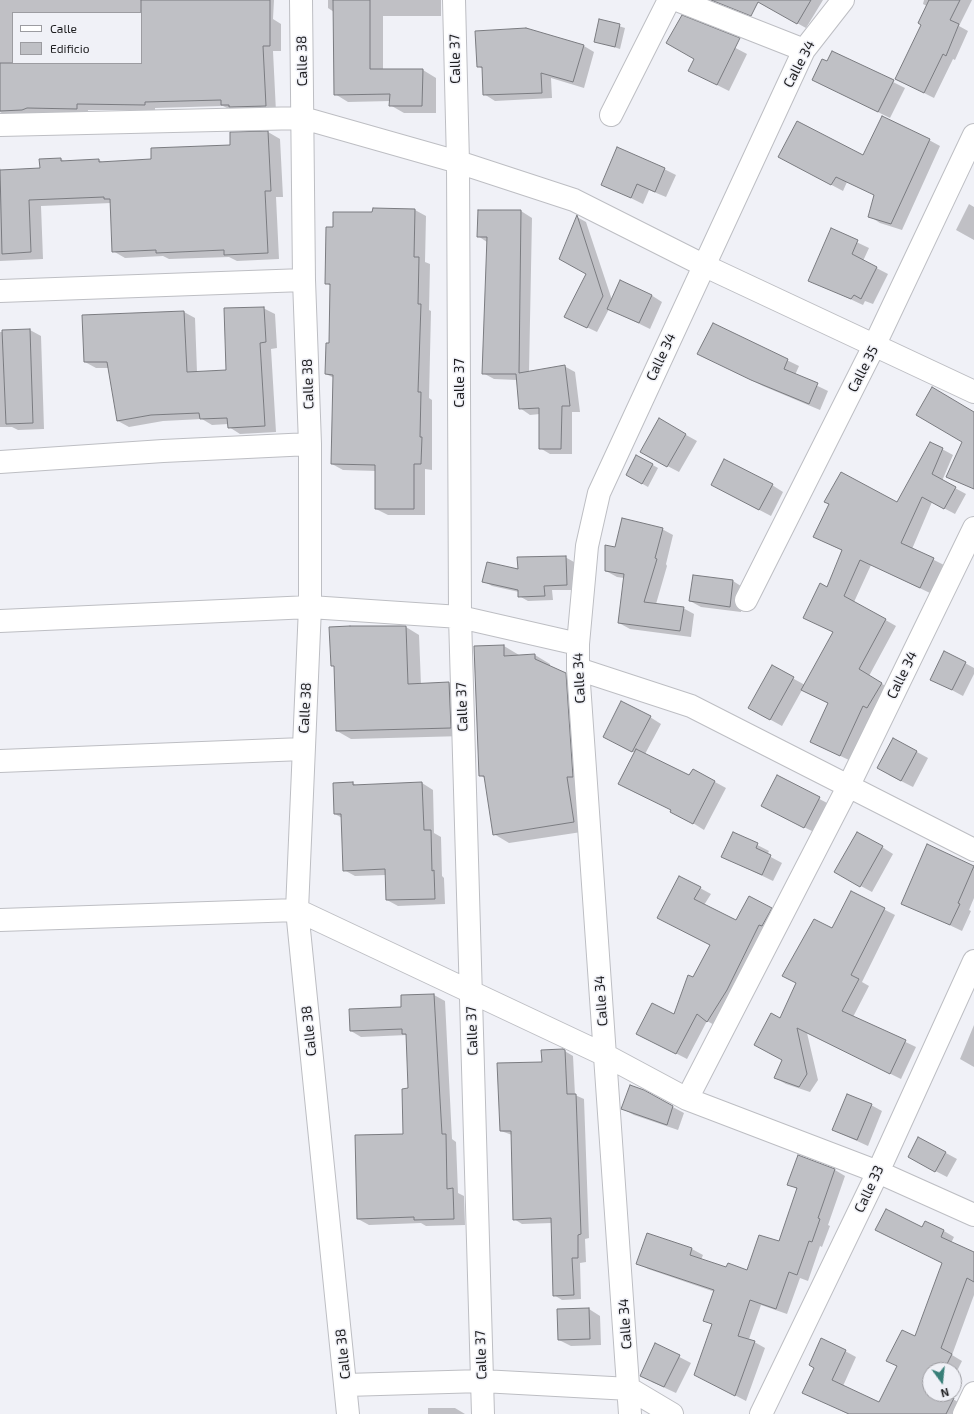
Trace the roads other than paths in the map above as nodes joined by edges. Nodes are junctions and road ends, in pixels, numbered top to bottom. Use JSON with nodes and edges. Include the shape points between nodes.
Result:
{"nodes":[{"id":1,"x":301,"y":0,"type":"edge"},
{"id":2,"x":454,"y":0,"type":"edge"},
{"id":3,"x":669,"y":0,"type":"edge"},
{"id":4,"x":677,"y":0,"type":"edge"},
{"id":5,"x":843,"y":0,"type":"edge"},
{"id":6,"x":804,"y":50,"type":"junction"},
{"id":7,"x":611,"y":115,"type":"dead end"},
{"id":8,"x":304,"y":118,"type":"junction"},
{"id":9,"x":0,"y":125,"type":"edge"},
{"id":10,"x":974,"y":135,"type":"edge"},
{"id":11,"x":458,"y":162,"type":"junction"},
{"id":12,"x":703,"y":265,"type":"junction"},
{"id":13,"x":304,"y":280,"type":"junction"},
{"id":14,"x":0,"y":291,"type":"edge"},
{"id":15,"x":875,"y":344,"type":"junction"},
{"id":16,"x":974,"y":392,"type":"edge"},
{"id":17,"x":310,"y":444,"type":"junction"},
{"id":18,"x":0,"y":462,"type":"edge"},
{"id":19,"x":974,"y":528,"type":"edge"},
{"id":20,"x":746,"y":600,"type":"dead end"},
{"id":21,"x":310,"y":607,"type":"junction"},
{"id":22,"x":460,"y":617,"type":"junction"},
{"id":23,"x":0,"y":621,"type":"edge"},
{"id":24,"x":578,"y":644,"type":"junction"},
{"id":25,"x":578,"y":669,"type":"junction"},
{"id":26,"x":303,"y":749,"type":"junction"},
{"id":27,"x":0,"y":761,"type":"edge"},
{"id":28,"x":849,"y":785,"type":"junction"},
{"id":29,"x":974,"y":850,"type":"edge"},
{"id":30,"x":297,"y":910,"type":"junction"},
{"id":31,"x":0,"y":920,"type":"edge"},
{"id":32,"x":974,"y":961,"type":"edge"},
{"id":33,"x":470,"y":992,"type":"junction"},
{"id":34,"x":605,"y":1055,"type":"junction"},
{"id":35,"x":687,"y":1099,"type":"junction"},
{"id":36,"x":878,"y":1172,"type":"junction"},
{"id":37,"x":974,"y":1215,"type":"edge"},
{"id":38,"x":482,"y":1381,"type":"junction"},
{"id":39,"x":346,"y":1385,"type":"junction"},
{"id":40,"x":630,"y":1389,"type":"junction"},
{"id":41,"x":974,"y":1394,"type":"edge"},
{"id":42,"x":348,"y":1414,"type":"edge"},
{"id":43,"x":483,"y":1414,"type":"edge"},
{"id":44,"x":630,"y":1414,"type":"edge"},
{"id":45,"x":672,"y":1414,"type":"edge"},
{"id":46,"x":762,"y":1414,"type":"edge"},
{"id":47,"x":964,"y":1414,"type":"edge"}],
"edges":[{"from":1,"to":8,"type":"street","name":"Calle 38"},
{"from":2,"to":11,"type":"street","name":"Calle 37"},
{"from":3,"to":7,"type":"street"},
{"from":4,"to":6,"type":"street"},
{"from":5,"to":6,"type":"street","name":"Calle 34"},
{"from":6,"to":12,"type":"street","name":"Calle 34"},
{"from":8,"to":9,"type":"street"},
{"from":8,"to":11,"type":"street"},
{"from":8,"to":13,"type":"street","name":"Calle 38"},
{"from":10,"to":15,"type":"street","name":"Calle 35"},
{"from":11,"to":12,"type":"street","via":[[574,200]]},
{"from":11,"to":22,"type":"street","name":"Calle 37"},
{"from":12,"to":15,"type":"street"},
{"from":12,"to":24,"type":"street","name":"Calle 34","via":[[599,493],[587,546]]},
{"from":13,"to":14,"type":"street"},
{"from":13,"to":17,"type":"street","name":"Calle 38"},
{"from":15,"to":16,"type":"street"},
{"from":15,"to":20,"type":"street","name":"Calle 35"},
{"from":17,"to":18,"type":"street"},
{"from":17,"to":21,"type":"street","name":"Calle 38"},
{"from":19,"to":28,"type":"street","name":"Calle 34"},
{"from":21,"to":22,"type":"street"},
{"from":21,"to":23,"type":"street"},
{"from":21,"to":26,"type":"street","name":"Calle 38"},
{"from":22,"to":24,"type":"street"},
{"from":22,"to":33,"type":"street","name":"Calle 37"},
{"from":24,"to":25,"type":"street","name":"Calle 34"},
{"from":25,"to":28,"type":"street","via":[[691,706]]},
{"from":25,"to":34,"type":"street","name":"Calle 34"},
{"from":26,"to":27,"type":"street"},
{"from":26,"to":30,"type":"street","name":"Calle 38"},
{"from":28,"to":29,"type":"street"},
{"from":28,"to":35,"type":"street","name":"Calle 34"},
{"from":30,"to":31,"type":"street"},
{"from":30,"to":33,"type":"street"},
{"from":30,"to":39,"type":"street","name":"Calle 38"},
{"from":32,"to":36,"type":"street","name":"Calle 33"},
{"from":33,"to":34,"type":"street"},
{"from":33,"to":38,"type":"street","name":"Calle 37"},
{"from":34,"to":35,"type":"street"},
{"from":34,"to":40,"type":"street","name":"Calle 34"},
{"from":35,"to":36,"type":"street"},
{"from":36,"to":37,"type":"street"},
{"from":36,"to":46,"type":"street","name":"Calle 33"},
{"from":38,"to":39,"type":"street"},
{"from":38,"to":40,"type":"street"},
{"from":38,"to":43,"type":"street","name":"Calle 37"},
{"from":39,"to":42,"type":"street","name":"Calle 38"},
{"from":40,"to":44,"type":"street","name":"Calle 34"},
{"from":40,"to":45,"type":"street"},
{"from":41,"to":47,"type":"street"}]}
